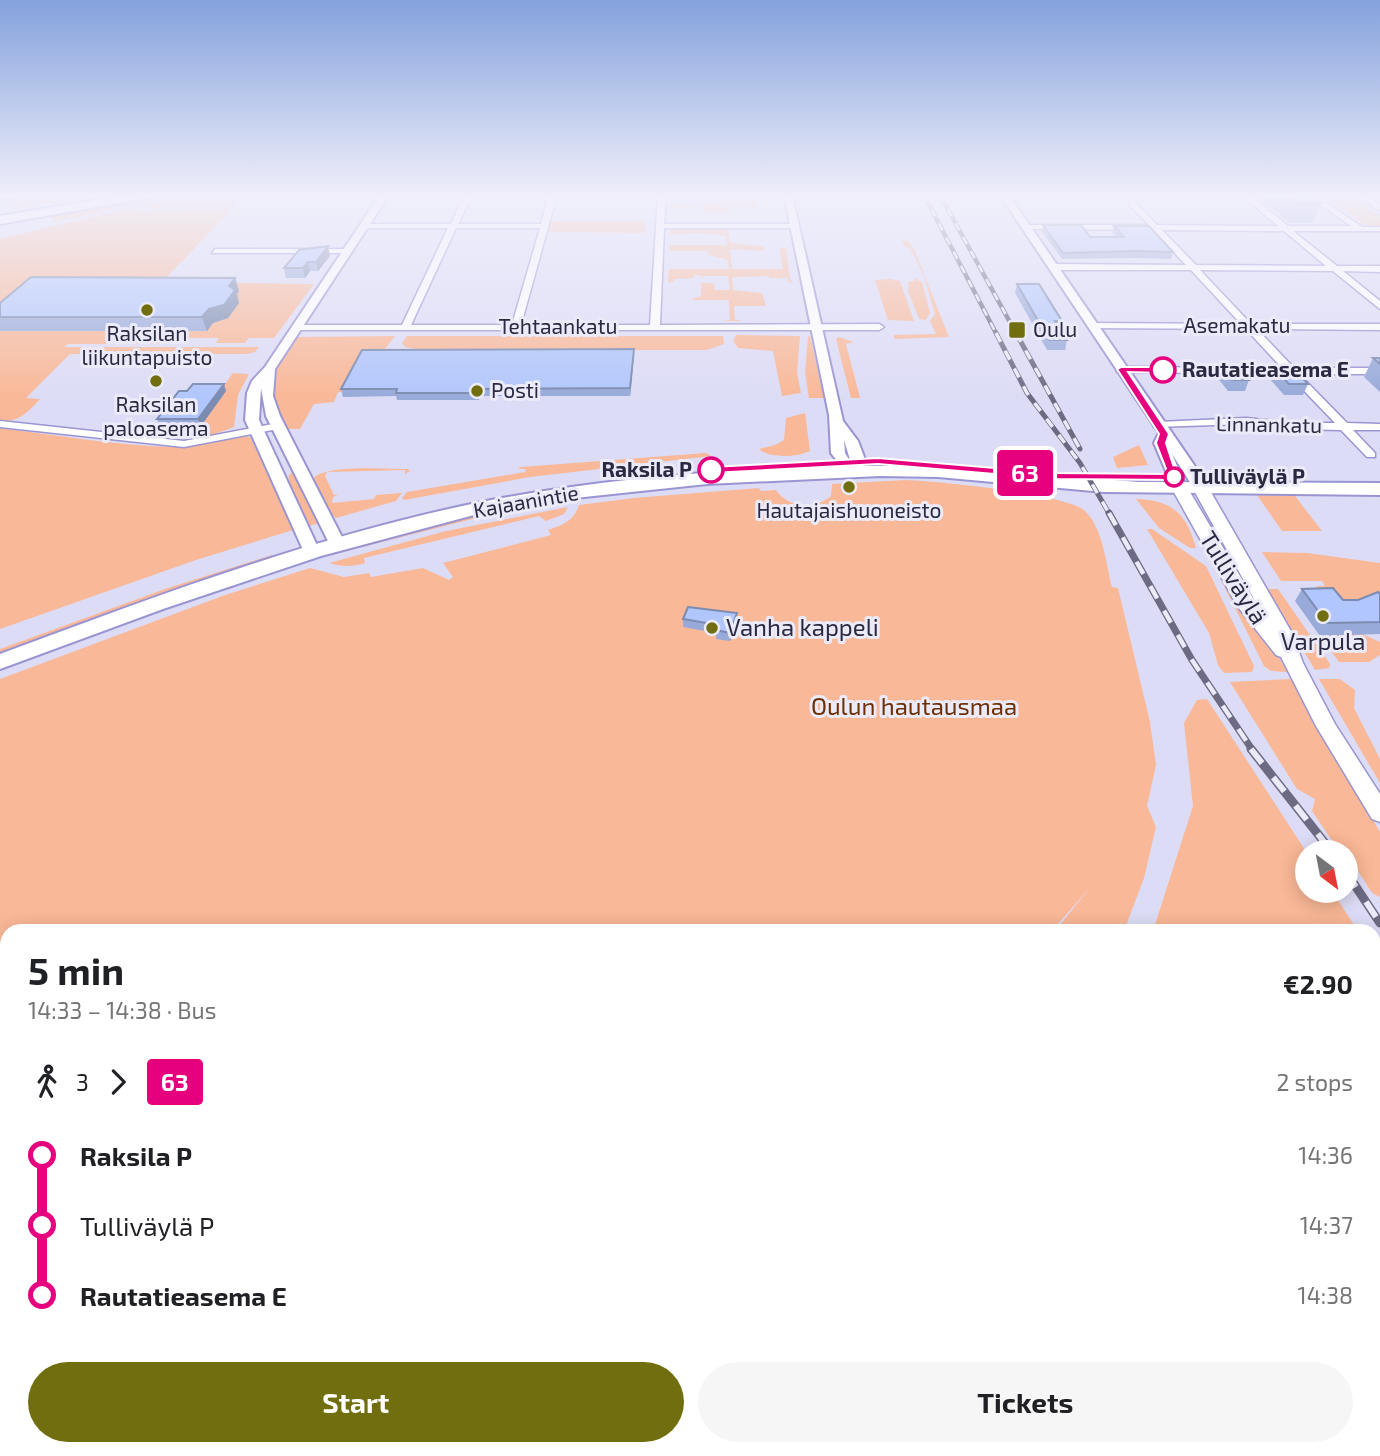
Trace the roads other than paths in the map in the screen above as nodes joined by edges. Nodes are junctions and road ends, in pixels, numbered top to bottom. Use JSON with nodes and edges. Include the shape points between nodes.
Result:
{"nodes":[{"id":1,"x":339,"y":263,"type":"edge"},
{"id":2,"x":435,"y":263,"type":"edge"},
{"id":3,"x":534,"y":263,"type":"edge"},
{"id":4,"x":658,"y":263,"type":"edge"},
{"id":5,"x":803,"y":263,"type":"edge"},
{"id":6,"x":1050,"y":263,"type":"edge"},
{"id":7,"x":1188,"y":263,"type":"edge"},
{"id":8,"x":1328,"y":263,"type":"edge"},
{"id":9,"x":1054,"y":269,"type":"junction"},
{"id":10,"x":1380,"y":269,"type":"edge"},
{"id":11,"x":1195,"y":270,"type":"junction"},
{"id":12,"x":1338,"y":271,"type":"junction"},
{"id":13,"x":1380,"y":274,"type":"edge"},
{"id":14,"x":1380,"y":306,"type":"edge"},
{"id":15,"x":1093,"y":326,"type":"junction"},
{"id":16,"x":1249,"y":326,"type":"junction"},
{"id":17,"x":405,"y":327,"type":"junction"},
{"id":18,"x":516,"y":327,"type":"junction"},
{"id":19,"x":655,"y":327,"type":"junction"},
{"id":20,"x":818,"y":327,"type":"junction"},
{"id":21,"x":879,"y":327,"type":"dead end"},
{"id":22,"x":1380,"y":327,"type":"edge"},
{"id":23,"x":297,"y":328,"type":"junction"},
{"id":24,"x":269,"y":369,"type":"junction"},
{"id":25,"x":1121,"y":369,"type":"junction"},
{"id":26,"x":1292,"y":371,"type":"junction"},
{"id":27,"x":1380,"y":371,"type":"edge"},
{"id":28,"x":0,"y":424,"type":"edge"},
{"id":29,"x":278,"y":426,"type":"junction"},
{"id":30,"x":1344,"y":426,"type":"junction"},
{"id":31,"x":1380,"y":427,"type":"edge"},
{"id":32,"x":1161,"y":429,"type":"junction"},
{"id":33,"x":256,"y":430,"type":"junction"},
{"id":34,"x":1371,"y":455,"type":"dead end"},
{"id":35,"x":851,"y":465,"type":"junction"},
{"id":36,"x":1380,"y":479,"type":"edge"},
{"id":37,"x":1187,"y":482,"type":"junction"},
{"id":38,"x":1380,"y":489,"type":"edge"},
{"id":39,"x":335,"y":539,"type":"junction"},
{"id":40,"x":310,"y":546,"type":"junction"},
{"id":41,"x":0,"y":644,"type":"edge"},
{"id":42,"x":0,"y":662,"type":"edge"},
{"id":43,"x":1380,"y":813,"type":"edge"}],
"edges":[{"from":1,"to":23,"type":"street"},
{"from":2,"to":17,"type":"street"},
{"from":3,"to":18,"type":"street"},
{"from":4,"to":19,"type":"street"},
{"from":5,"to":20,"type":"street"},
{"from":6,"to":9,"type":"street"},
{"from":7,"to":11,"type":"street"},
{"from":8,"to":12,"type":"street"},
{"from":9,"to":11,"type":"street"},
{"from":9,"to":15,"type":"street"},
{"from":10,"to":12,"type":"street"},
{"from":11,"to":12,"type":"street"},
{"from":11,"to":16,"type":"street"},
{"from":12,"to":13,"type":"street"},
{"from":12,"to":14,"type":"street"},
{"from":15,"to":16,"type":"street","name":"Asemakatu"},
{"from":15,"to":25,"type":"street"},
{"from":16,"to":22,"type":"street","name":"Asemakatu"},
{"from":16,"to":26,"type":"street"},
{"from":17,"to":18,"type":"street","name":"Tehtaankatu"},
{"from":17,"to":23,"type":"street","name":"Tehtaankatu"},
{"from":18,"to":19,"type":"street","name":"Tehtaankatu"},
{"from":19,"to":20,"type":"street","name":"Tehtaankatu"},
{"from":20,"to":21,"type":"street","name":"Tehtaankatu"},
{"from":20,"to":35,"type":"street","via":[[838,423],[850,436]]},
{"from":23,"to":24,"type":"street"},
{"from":24,"to":29,"type":"street","via":[[267,396]]},
{"from":24,"to":33,"type":"street","via":[[253,393],[251,412]]},
{"from":25,"to":26,"type":"street"},
{"from":25,"to":32,"type":"street"},
{"from":26,"to":27,"type":"street"},
{"from":26,"to":30,"type":"street"},
{"from":28,"to":33,"type":"street","via":[[184,444]]},
{"from":29,"to":33,"type":"street"},
{"from":29,"to":39,"type":"street"},
{"from":30,"to":31,"type":"street","name":"Linnankatu"},
{"from":30,"to":32,"type":"street","name":"Linnankatu","via":[[1246,421]]},
{"from":30,"to":34,"type":"street"},
{"from":32,"to":37,"type":"street"},
{"from":33,"to":40,"type":"street"},
{"from":35,"to":37,"type":"main road","name":"Kajaanintie","via":[[1069,485]]},
{"from":35,"to":39,"type":"main road","name":"Kajaanintie","via":[[744,467],[580,483],[432,508]]},
{"from":36,"to":37,"type":"main road"},
{"from":37,"to":38,"type":"main road"},
{"from":37,"to":43,"type":"main road","name":"Tulliväylä","via":[[1283,633],[1293,663],[1326,726]]},
{"from":39,"to":40,"type":"main road","name":"Kajaanintie"},
{"from":40,"to":41,"type":"main road","name":"Kajaanintie","via":[[161,586]]},
{"from":40,"to":42,"type":"main road","name":"Kajaanintie"}]}
